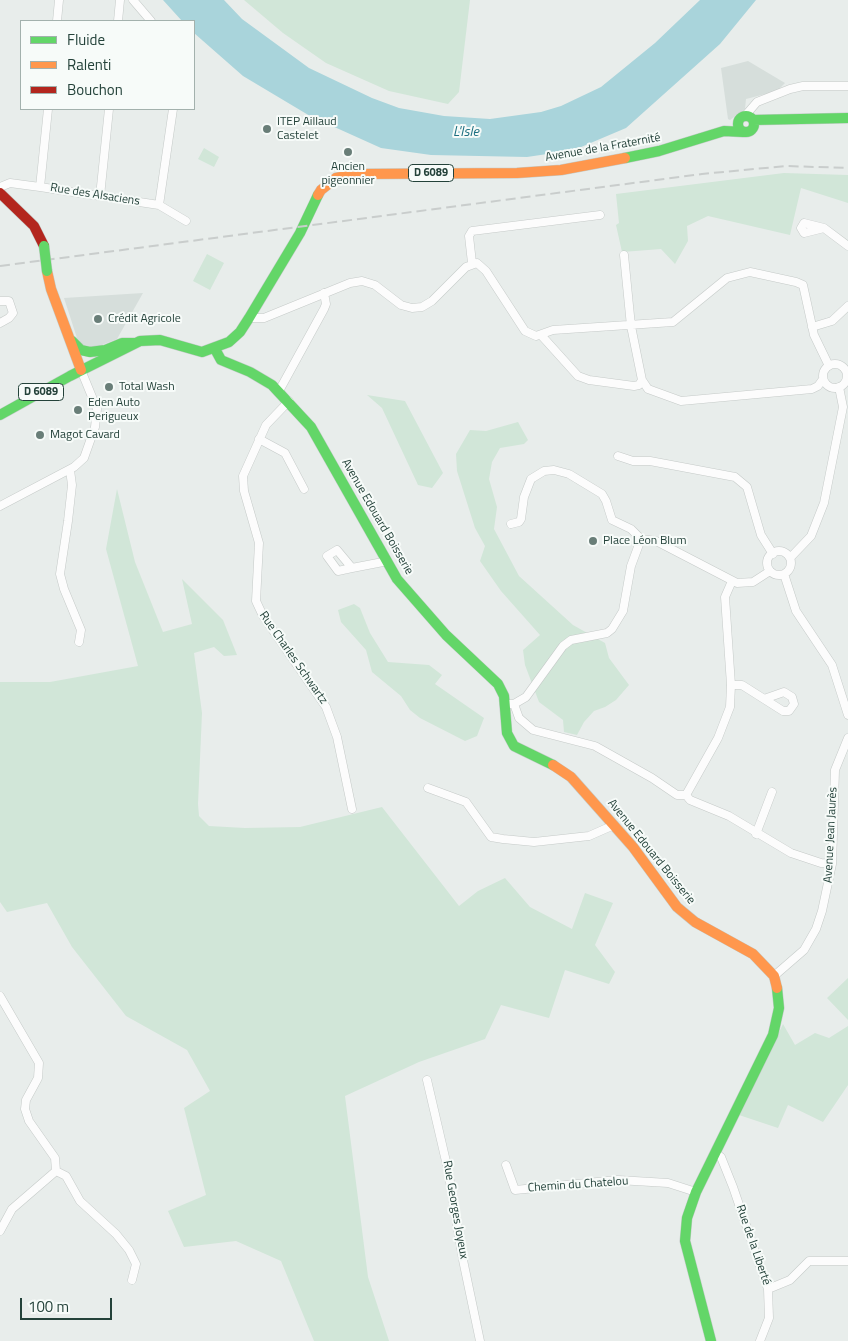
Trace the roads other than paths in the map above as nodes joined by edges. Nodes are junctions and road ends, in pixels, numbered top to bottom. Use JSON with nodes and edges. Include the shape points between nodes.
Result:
{"nodes":[{"id":1,"x":59,"y":0,"type":"edge"},
{"id":2,"x":120,"y":0,"type":"edge"},
{"id":3,"x":133,"y":0,"type":"edge"},
{"id":4,"x":57,"y":20,"type":"edge"},
{"id":5,"x":118,"y":20,"type":"edge"},
{"id":6,"x":150,"y":20,"type":"edge"},
{"id":7,"x":848,"y":86,"type":"edge"},
{"id":8,"x":48,"y":110,"type":"edge"},
{"id":9,"x":109,"y":110,"type":"edge"},
{"id":10,"x":173,"y":110,"type":"edge"},
{"id":11,"x":848,"y":118,"type":"edge"},
{"id":12,"x":748,"y":121,"type":"junction"},
{"id":13,"x":724,"y":131,"type":"junction"},
{"id":14,"x":0,"y":187,"type":"edge"},
{"id":15,"x":40,"y":187,"type":"junction"},
{"id":16,"x":0,"y":193,"type":"edge"},
{"id":17,"x":100,"y":196,"type":"junction"},
{"id":18,"x":160,"y":205,"type":"junction"},
{"id":19,"x":600,"y":215,"type":"dead end"},
{"id":20,"x":186,"y":222,"type":"dead end"},
{"id":21,"x":824,"y":228,"type":"dead end"},
{"id":22,"x":848,"y":246,"type":"edge"},
{"id":23,"x":624,"y":255,"type":"dead end"},
{"id":24,"x":472,"y":264,"type":"junction"},
{"id":25,"x":324,"y":293,"type":"junction"},
{"id":26,"x":0,"y":301,"type":"edge"},
{"id":27,"x":255,"y":306,"type":"junction"},
{"id":28,"x":848,"y":306,"type":"edge"},
{"id":29,"x":277,"y":312,"type":"junction"},
{"id":30,"x":249,"y":318,"type":"junction"},
{"id":31,"x":0,"y":323,"type":"edge"},
{"id":32,"x":631,"y":326,"type":"junction"},
{"id":33,"x":66,"y":327,"type":"junction"},
{"id":34,"x":812,"y":327,"type":"junction"},
{"id":35,"x":540,"y":335,"type":"junction"},
{"id":36,"x":135,"y":343,"type":"junction"},
{"id":37,"x":215,"y":349,"type":"junction"},
{"id":38,"x":81,"y":350,"type":"junction"},
{"id":39,"x":845,"y":364,"type":"edge"},
{"id":40,"x":829,"y":366,"type":"junction"},
{"id":41,"x":81,"y":370,"type":"junction"},
{"id":42,"x":824,"y":379,"type":"junction"},
{"id":43,"x":642,"y":380,"type":"junction"},
{"id":44,"x":839,"y":387,"type":"junction"},
{"id":45,"x":280,"y":391,"type":"junction"},
{"id":46,"x":289,"y":401,"type":"junction"},
{"id":47,"x":0,"y":415,"type":"edge"},
{"id":48,"x":259,"y":439,"type":"junction"},
{"id":49,"x":618,"y":456,"type":"dead end"},
{"id":50,"x":70,"y":470,"type":"junction"},
{"id":51,"x":304,"y":489,"type":"dead end"},
{"id":52,"x":0,"y":506,"type":"edge"},
{"id":53,"x":511,"y":524,"type":"dead end"},
{"id":54,"x":641,"y":539,"type":"junction"},
{"id":55,"x":773,"y":554,"type":"junction"},
{"id":56,"x":790,"y":558,"type":"junction"},
{"id":57,"x":386,"y":560,"type":"junction"},
{"id":58,"x":352,"y":568,"type":"dead end"},
{"id":59,"x":770,"y":571,"type":"junction"},
{"id":60,"x":784,"y":574,"type":"junction"},
{"id":61,"x":732,"y":581,"type":"junction"},
{"id":62,"x":727,"y":590,"type":"junction"},
{"id":63,"x":720,"y":602,"type":"dead end"},
{"id":64,"x":79,"y":642,"type":"dead end"},
{"id":65,"x":732,"y":684,"type":"junction"},
{"id":66,"x":764,"y":699,"type":"dead end"},
{"id":67,"x":509,"y":704,"type":"junction"},
{"id":68,"x":848,"y":715,"type":"edge"},
{"id":69,"x":848,"y":738,"type":"edge"},
{"id":70,"x":428,"y":788,"type":"dead end"},
{"id":71,"x":772,"y":792,"type":"dead end"},
{"id":72,"x":686,"y":795,"type":"junction"},
{"id":73,"x":352,"y":809,"type":"dead end"},
{"id":74,"x":614,"y":825,"type":"junction"},
{"id":75,"x":756,"y":834,"type":"junction"},
{"id":76,"x":832,"y":864,"type":"junction"},
{"id":77,"x":774,"y":976,"type":"junction"},
{"id":78,"x":0,"y":996,"type":"edge"},
{"id":79,"x":427,"y":1080,"type":"dead end"},
{"id":80,"x":715,"y":1153,"type":"junction"},
{"id":81,"x":506,"y":1165,"type":"dead end"},
{"id":82,"x":56,"y":1170,"type":"junction"},
{"id":83,"x":696,"y":1192,"type":"junction"},
{"id":84,"x":0,"y":1231,"type":"edge"},
{"id":85,"x":848,"y":1261,"type":"edge"},
{"id":86,"x":132,"y":1280,"type":"dead end"},
{"id":87,"x":768,"y":1289,"type":"junction"},
{"id":88,"x":480,"y":1341,"type":"edge"},
{"id":89,"x":711,"y":1341,"type":"edge"},
{"id":90,"x":760,"y":1341,"type":"edge"}],
"edges":[{"from":1,"to":4,"type":"street"},
{"from":2,"to":5,"type":"street"},
{"from":3,"to":6,"type":"street"},
{"from":7,"to":12,"type":"street","via":[[803,86],[753,104]]},
{"from":8,"to":15,"type":"street"},
{"from":9,"to":17,"type":"street"},
{"from":10,"to":18,"type":"street"},
{"from":11,"to":12,"type":"main road","number":"D 6089"},
{"from":12,"to":13,"type":"main road","number":"D 6089"},
{"from":12,"to":13,"type":"main road","number":"D 6089","via":[[739,128],[743,132]]},
{"from":13,"to":27,"type":"main road","name":"Avenue de la Fraternité","number":"D 6089","via":[[635,157],[540,172],[346,175],[321,190],[300,233]]},
{"from":14,"to":15,"type":"street","name":"Rue des Alsaciens","via":[[10,183]]},
{"from":15,"to":17,"type":"street","name":"Rue des Alsaciens"},
{"from":16,"to":33,"type":"main road","bridge":true,"via":[[34,226],[44,246],[51,289]]},
{"from":17,"to":18,"type":"street","name":"Rue des Alsaciens"},
{"from":18,"to":20,"type":"street","name":"Rue des Alsaciens"},
{"from":19,"to":24,"type":"street","via":[[472,231],[469,236]]},
{"from":21,"to":22,"type":"street"},
{"from":23,"to":32,"type":"street"},
{"from":24,"to":25,"type":"street","via":[[422,307],[401,305],[375,285],[362,281]]},
{"from":24,"to":35,"type":"street","via":[[482,266],[526,331]]},
{"from":25,"to":29,"type":"street"},
{"from":25,"to":45,"type":"street","via":[[324,309]]},
{"from":26,"to":31,"type":"street","via":[[9,301],[12,306],[12,316]]},
{"from":27,"to":29,"type":"street","via":[[265,312]]},
{"from":27,"to":30,"type":"main road","number":"D 6089"},
{"from":28,"to":34,"type":"street","via":[[832,321]]},
{"from":29,"to":30,"type":"street","via":[[258,319]]},
{"from":30,"to":37,"type":"main road","number":"D 6089","via":[[235,338]]},
{"from":32,"to":34,"type":"street","via":[[672,322],[728,278],[750,272],[803,285]]},
{"from":32,"to":35,"type":"street","via":[[554,330]]},
{"from":32,"to":43,"type":"street"},
{"from":33,"to":38,"type":"main road"},
{"from":33,"to":41,"type":"main road"},
{"from":34,"to":40,"type":"street"},
{"from":35,"to":43,"type":"street","via":[[578,376],[634,386]]},
{"from":36,"to":37,"type":"main road","number":"D 6089","via":[[153,339],[196,352]]},
{"from":36,"to":38,"type":"main road","via":[[122,343],[95,352]]},
{"from":36,"to":41,"type":"main road","number":"D 6089"},
{"from":37,"to":45,"type":"main road","name":"Avenue Edouard Boisserie","via":[[221,360],[264,379]]},
{"from":38,"to":41,"type":"main road","via":[[85,362]]},
{"from":39,"to":40,"type":"street"},
{"from":39,"to":44,"type":"street","via":[[846,380]]},
{"from":40,"to":42,"type":"street","via":[[824,371]]},
{"from":41,"to":47,"type":"main road","number":"D 6089"},
{"from":41,"to":50,"type":"street","via":[[95,401],[96,417],[87,452],[81,462]]},
{"from":42,"to":43,"type":"street","via":[[812,389],[681,401],[648,389]]},
{"from":42,"to":44,"type":"street","via":[[828,385]]},
{"from":44,"to":56,"type":"street","via":[[842,414],[824,503],[810,536]]},
{"from":45,"to":46,"type":"main road","name":"Avenue Edouard Boisserie"},
{"from":46,"to":48,"type":"street","name":"Rue Charles Schwartz","via":[[272,417]]},
{"from":46,"to":57,"type":"main road","name":"Avenue Edouard Boisserie","via":[[311,427]]},
{"from":48,"to":51,"type":"street","via":[[285,453]]},
{"from":48,"to":73,"type":"street","name":"Rue Charles Schwartz","via":[[243,476],[244,491],[259,543],[256,605],[326,707],[337,737]]},
{"from":49,"to":55,"type":"street","via":[[633,462],[650,461],[735,477],[747,487],[760,535]]},
{"from":50,"to":52,"type":"street"},
{"from":50,"to":64,"type":"street","via":[[72,485],[60,574],[81,630]]},
{"from":53,"to":54,"type":"street","via":[[521,519],[531,479],[544,471],[554,470],[569,474],[602,494],[612,520],[631,529]]},
{"from":54,"to":61,"type":"street","via":[[656,541]]},
{"from":54,"to":67,"type":"street","via":[[631,566],[623,611],[615,626],[607,633],[567,643],[526,697]]},
{"from":55,"to":56,"type":"street","via":[[780,552]]},
{"from":55,"to":59,"type":"street","via":[[768,562]]},
{"from":56,"to":60,"type":"street","via":[[790,568]]},
{"from":57,"to":58,"type":"street"},
{"from":57,"to":67,"type":"main road","name":"Avenue Edouard Boisserie","via":[[397,579],[446,635],[494,678]]},
{"from":59,"to":60,"type":"street"},
{"from":59,"to":61,"type":"street","via":[[748,584]]},
{"from":60,"to":68,"type":"street","via":[[796,611],[832,665]]},
{"from":61,"to":62,"type":"street"},
{"from":62,"to":63,"type":"street"},
{"from":62,"to":65,"type":"street"},
{"from":65,"to":66,"type":"street","via":[[742,685]]},
{"from":65,"to":72,"type":"street","via":[[730,707],[722,728]]},
{"from":67,"to":72,"type":"street","via":[[533,730],[595,746],[677,795]]},
{"from":67,"to":74,"type":"main road","name":"Avenue Edouard Boisserie","via":[[507,733],[514,746],[571,777]]},
{"from":69,"to":76,"type":"street","name":"Avenue Jean Jaurès","via":[[835,770]]},
{"from":70,"to":74,"type":"street","via":[[466,802],[491,837],[534,842],[561,840],[589,836]]},
{"from":71,"to":75,"type":"street"},
{"from":72,"to":75,"type":"street","via":[[690,800],[729,816]]},
{"from":74,"to":77,"type":"main road","name":"Avenue Edouard Boisserie","via":[[677,907],[695,922],[753,954]]},
{"from":75,"to":76,"type":"street","via":[[791,854]]},
{"from":76,"to":77,"type":"street","name":"Avenue Jean Jaurès","via":[[812,940]]},
{"from":77,"to":80,"type":"main road","via":[[779,1008],[773,1035]]},
{"from":78,"to":82,"type":"street","via":[[39,1063],[38,1078],[26,1100],[25,1109],[29,1121],[55,1158]]},
{"from":79,"to":88,"type":"street","name":"Rue Georges Joyeux","via":[[448,1170]]},
{"from":80,"to":83,"type":"main road"},
{"from":80,"to":87,"type":"street","name":"Rue de la Liberté","via":[[721,1157],[733,1187]]},
{"from":81,"to":83,"type":"street","name":"Chemin du Chatelou","via":[[515,1190],[618,1180],[668,1183]]},
{"from":82,"to":84,"type":"street","via":[[12,1209]]},
{"from":82,"to":86,"type":"street","via":[[66,1176],[80,1201],[116,1234],[128,1250],[136,1264]]},
{"from":83,"to":89,"type":"main road","via":[[687,1218],[685,1241]]},
{"from":85,"to":87,"type":"street","via":[[809,1261],[790,1280]]},
{"from":87,"to":90,"type":"street","name":"Rue de la Liberté","via":[[769,1318]]}]}
